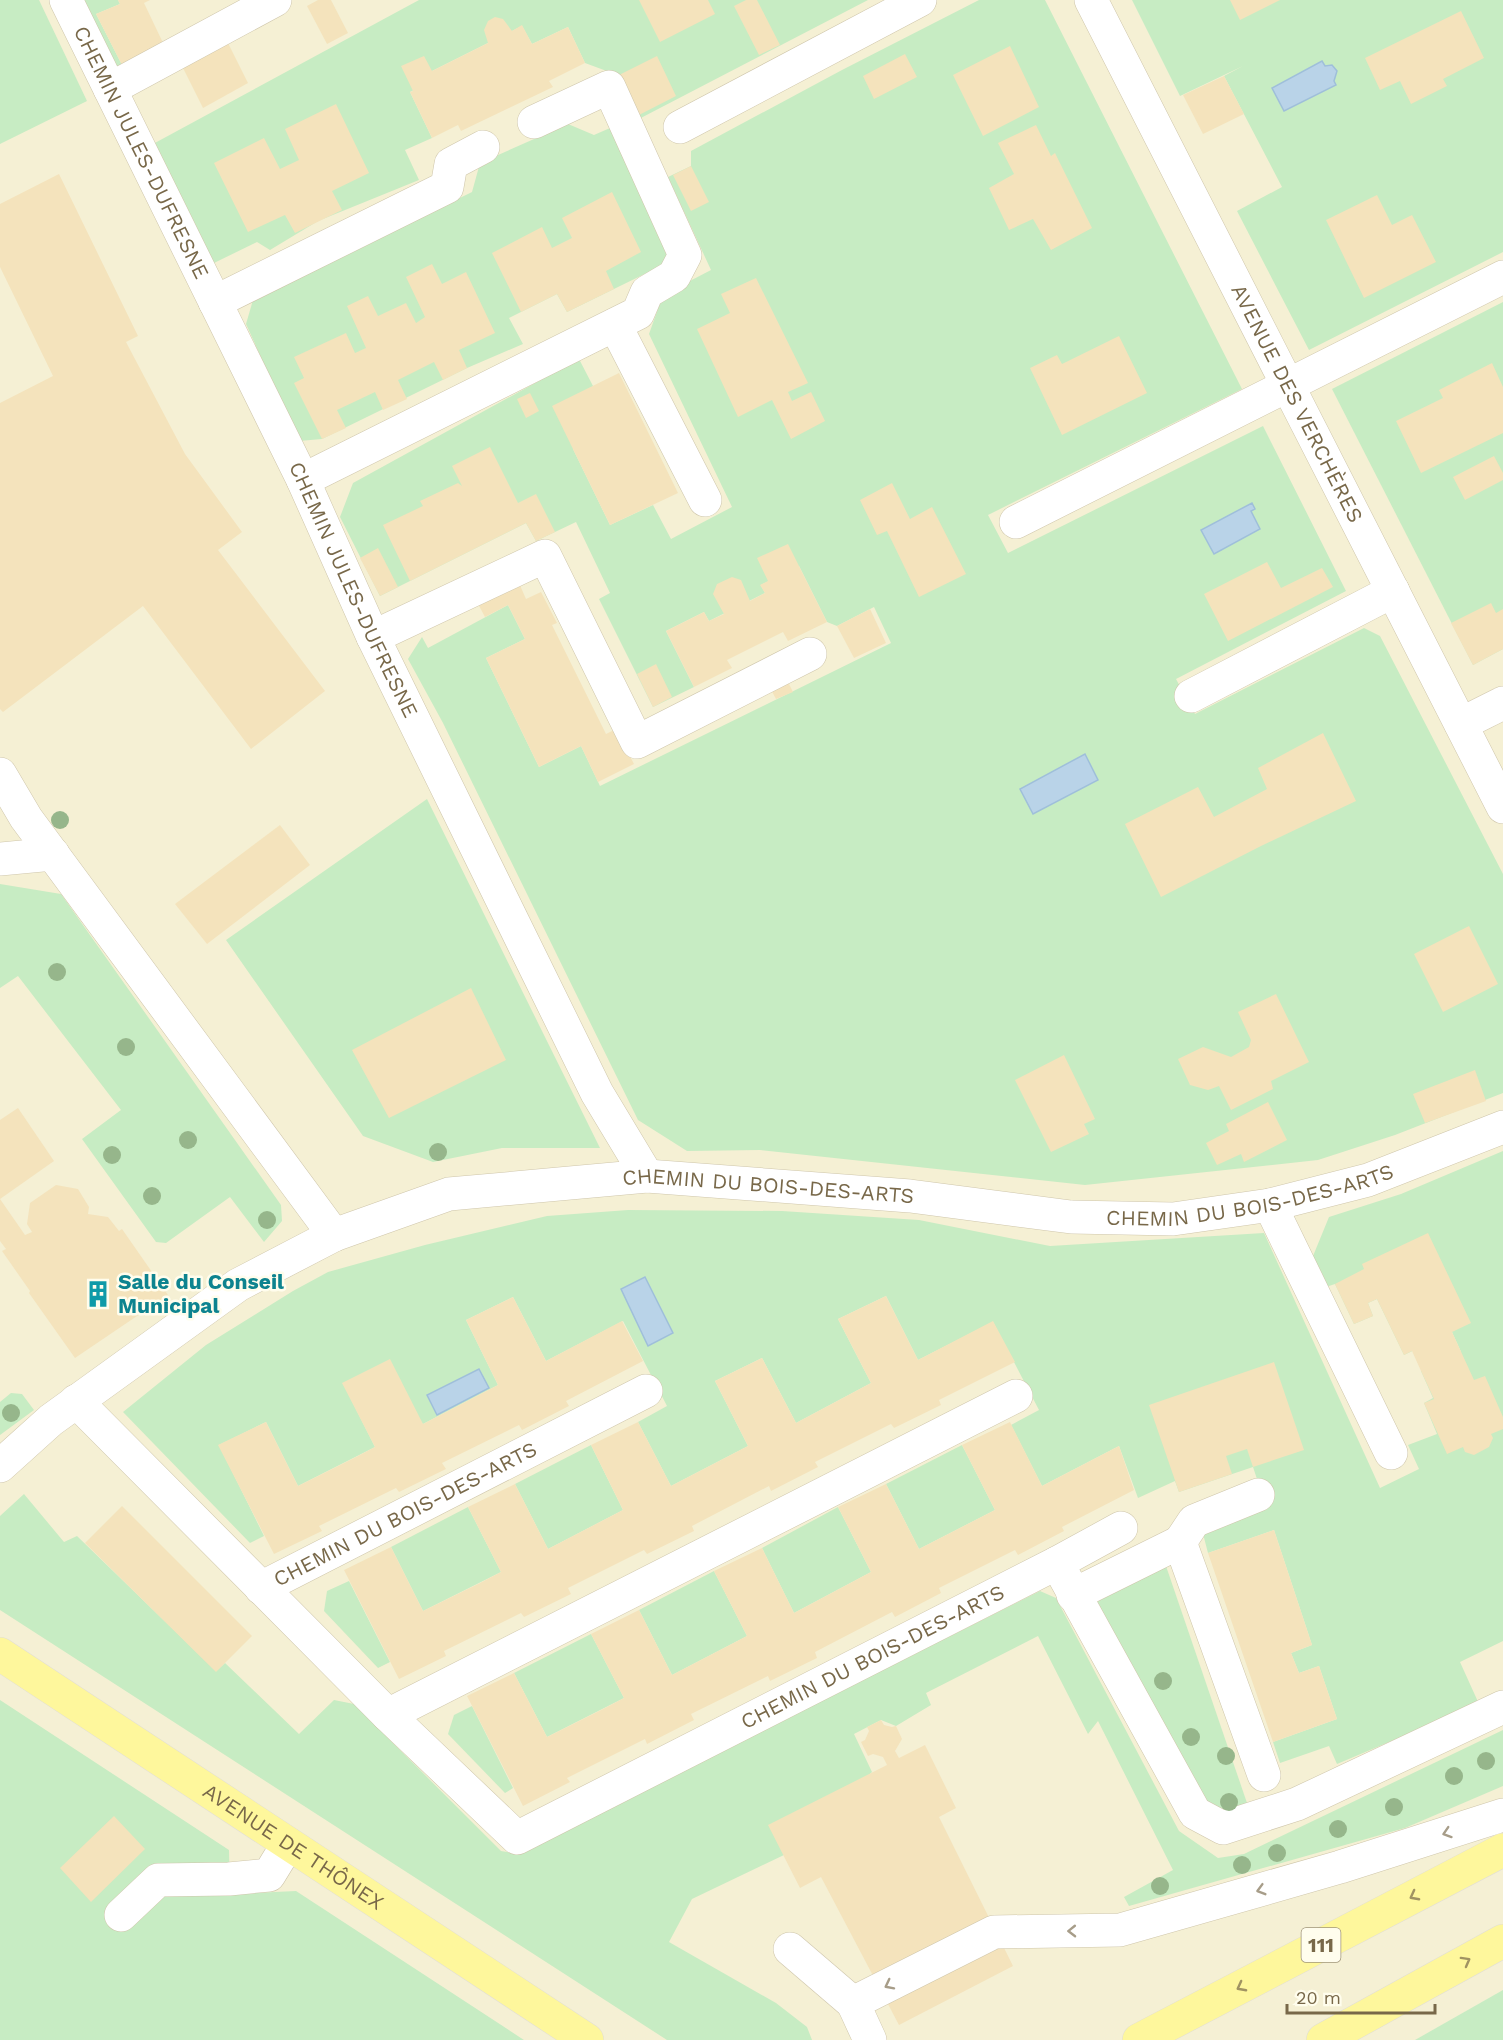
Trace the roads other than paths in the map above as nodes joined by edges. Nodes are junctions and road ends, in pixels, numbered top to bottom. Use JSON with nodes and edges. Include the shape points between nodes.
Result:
{"nodes":[{"id":1,"x":66,"y":0,"type":"edge"},
{"id":2,"x":275,"y":0,"type":"edge"},
{"id":3,"x":920,"y":0,"type":"edge"},
{"id":4,"x":1091,"y":0,"type":"edge"},
{"id":5,"x":110,"y":88,"type":"junction"},
{"id":6,"x":534,"y":122,"type":"dead end"},
{"id":7,"x":680,"y":127,"type":"dead end"},
{"id":8,"x":483,"y":147,"type":"dead end"},
{"id":9,"x":1503,"y":277,"type":"edge"},
{"id":10,"x":215,"y":302,"type":"junction"},
{"id":11,"x":615,"y":325,"type":"junction"},
{"id":12,"x":1288,"y":387,"type":"junction"},
{"id":13,"x":303,"y":480,"type":"junction"},
{"id":14,"x":705,"y":500,"type":"dead end"},
{"id":15,"x":1016,"y":522,"type":"dead end"},
{"id":16,"x":1393,"y":591,"type":"junction"},
{"id":17,"x":373,"y":637,"type":"junction"},
{"id":18,"x":810,"y":654,"type":"dead end"},
{"id":19,"x":1191,"y":696,"type":"dead end"},
{"id":20,"x":1503,"y":703,"type":"edge"},
{"id":21,"x":1461,"y":724,"type":"junction"},
{"id":22,"x":0,"y":774,"type":"edge"},
{"id":23,"x":1503,"y":807,"type":"edge"},
{"id":24,"x":53,"y":854,"type":"junction"},
{"id":25,"x":0,"y":859,"type":"edge"},
{"id":26,"x":1503,"y":1127,"type":"edge"},
{"id":27,"x":647,"y":1176,"type":"junction"},
{"id":28,"x":1270,"y":1205,"type":"junction"},
{"id":29,"x":334,"y":1235,"type":"junction"},
{"id":30,"x":646,"y":1390,"type":"dead end"},
{"id":31,"x":1016,"y":1395,"type":"dead end"},
{"id":32,"x":64,"y":1402,"type":"junction"},
{"id":33,"x":1391,"y":1454,"type":"dead end"},
{"id":34,"x":0,"y":1466,"type":"edge"},
{"id":35,"x":1258,"y":1495,"type":"dead end"},
{"id":36,"x":1121,"y":1528,"type":"dead end"},
{"id":37,"x":1180,"y":1542,"type":"junction"},
{"id":38,"x":1056,"y":1563,"type":"junction"},
{"id":39,"x":261,"y":1588,"type":"junction"},
{"id":40,"x":1073,"y":1594,"type":"junction"},
{"id":41,"x":0,"y":1654,"type":"edge"},
{"id":42,"x":1503,"y":1707,"type":"edge"},
{"id":43,"x":388,"y":1715,"type":"junction"},
{"id":44,"x":1264,"y":1775,"type":"dead end"},
{"id":45,"x":1503,"y":1815,"type":"edge"},
{"id":46,"x":288,"y":1844,"type":"junction"},
{"id":47,"x":1503,"y":1850,"type":"edge"},
{"id":48,"x":121,"y":1915,"type":"dead end"},
{"id":49,"x":1503,"y":1941,"type":"edge"},
{"id":50,"x":790,"y":1948,"type":"dead end"},
{"id":51,"x":853,"y":2004,"type":"junction"},
{"id":52,"x":587,"y":2040,"type":"edge"},
{"id":53,"x":870,"y":2040,"type":"edge"},
{"id":54,"x":1139,"y":2040,"type":"edge"},
{"id":55,"x":1323,"y":2040,"type":"edge"}],
"edges":[{"from":1,"to":5,"type":"street","name":"CHEMIN JULES-DUFRESNE"},
{"from":2,"to":5,"type":"street"},
{"from":3,"to":7,"type":"street"},
{"from":4,"to":12,"type":"street","name":"AVENUE DES VERCHÈRES"},
{"from":5,"to":10,"type":"street","name":"CHEMIN JULES-DUFRESNE"},
{"from":6,"to":11,"type":"street","via":[[609,87],[685,255],[674,276],[647,292],[638,313]]},
{"from":8,"to":10,"type":"street","via":[[451,164],[447,187]]},
{"from":9,"to":12,"type":"street"},
{"from":10,"to":13,"type":"street","name":"CHEMIN JULES-DUFRESNE"},
{"from":11,"to":13,"type":"street"},
{"from":11,"to":14,"type":"street"},
{"from":12,"to":15,"type":"street"},
{"from":12,"to":16,"type":"street","name":"AVENUE DES VERCHÈRES"},
{"from":13,"to":17,"type":"street","name":"CHEMIN JULES-DUFRESNE"},
{"from":16,"to":19,"type":"street"},
{"from":16,"to":21,"type":"street","name":"AVENUE DES VERCHÈRES"},
{"from":17,"to":18,"type":"street","via":[[545,556],[638,742]]},
{"from":17,"to":27,"type":"street","name":"CHEMIN JULES-DUFRESNE","via":[[597,1093]]},
{"from":20,"to":21,"type":"street"},
{"from":21,"to":23,"type":"street","name":"AVENUE DES VERCHÈRES"},
{"from":22,"to":24,"type":"street"},
{"from":24,"to":25,"type":"street"},
{"from":24,"to":29,"type":"street"},
{"from":26,"to":28,"type":"street","name":"CHEMIN DU BOIS-DES-ARTS","via":[[1368,1180]]},
{"from":27,"to":28,"type":"street","name":"CHEMIN DU BOIS-DES-ARTS","via":[[910,1196],[1071,1217],[1173,1220]]},
{"from":27,"to":29,"type":"street","name":"CHEMIN DU BOIS-DES-ARTS","via":[[448,1194]]},
{"from":28,"to":33,"type":"street"},
{"from":29,"to":32,"type":"street","name":"CHEMIN DU BOIS-DES-ARTS","via":[[238,1285]]},
{"from":30,"to":39,"type":"street","name":"CHEMIN DU BOIS-DES-ARTS"},
{"from":31,"to":43,"type":"street"},
{"from":32,"to":34,"type":"street","name":"CHEMIN DU BOIS-DES-ARTS"},
{"from":32,"to":39,"type":"street","name":"CHEMIN DU BOIS-DES-ARTS"},
{"from":35,"to":37,"type":"street","via":[[1194,1521]]},
{"from":36,"to":38,"type":"street"},
{"from":37,"to":40,"type":"street"},
{"from":37,"to":44,"type":"street"},
{"from":38,"to":40,"type":"street"},
{"from":38,"to":43,"type":"street","name":"CHEMIN DU BOIS-DES-ARTS","via":[[517,1838]]},
{"from":39,"to":43,"type":"street","name":"CHEMIN DU BOIS-DES-ARTS"},
{"from":40,"to":42,"type":"street","via":[[1195,1813],[1222,1828],[1297,1804]]},
{"from":41,"to":46,"type":"main road","name":"AVENUE DE THÔNEX"},
{"from":45,"to":51,"type":"street","one_way":true,"via":[[1120,1930],[994,1932]]},
{"from":46,"to":48,"type":"street","via":[[269,1875],[229,1880],[158,1880]]},
{"from":46,"to":52,"type":"main road","name":"AVENUE DE THÔNEX"},
{"from":47,"to":54,"type":"main road","number":"111","one_way":true},
{"from":55,"to":49,"type":"main road","one_way":true},
{"from":50,"to":51,"type":"street"},
{"from":51,"to":53,"type":"street"}]}
